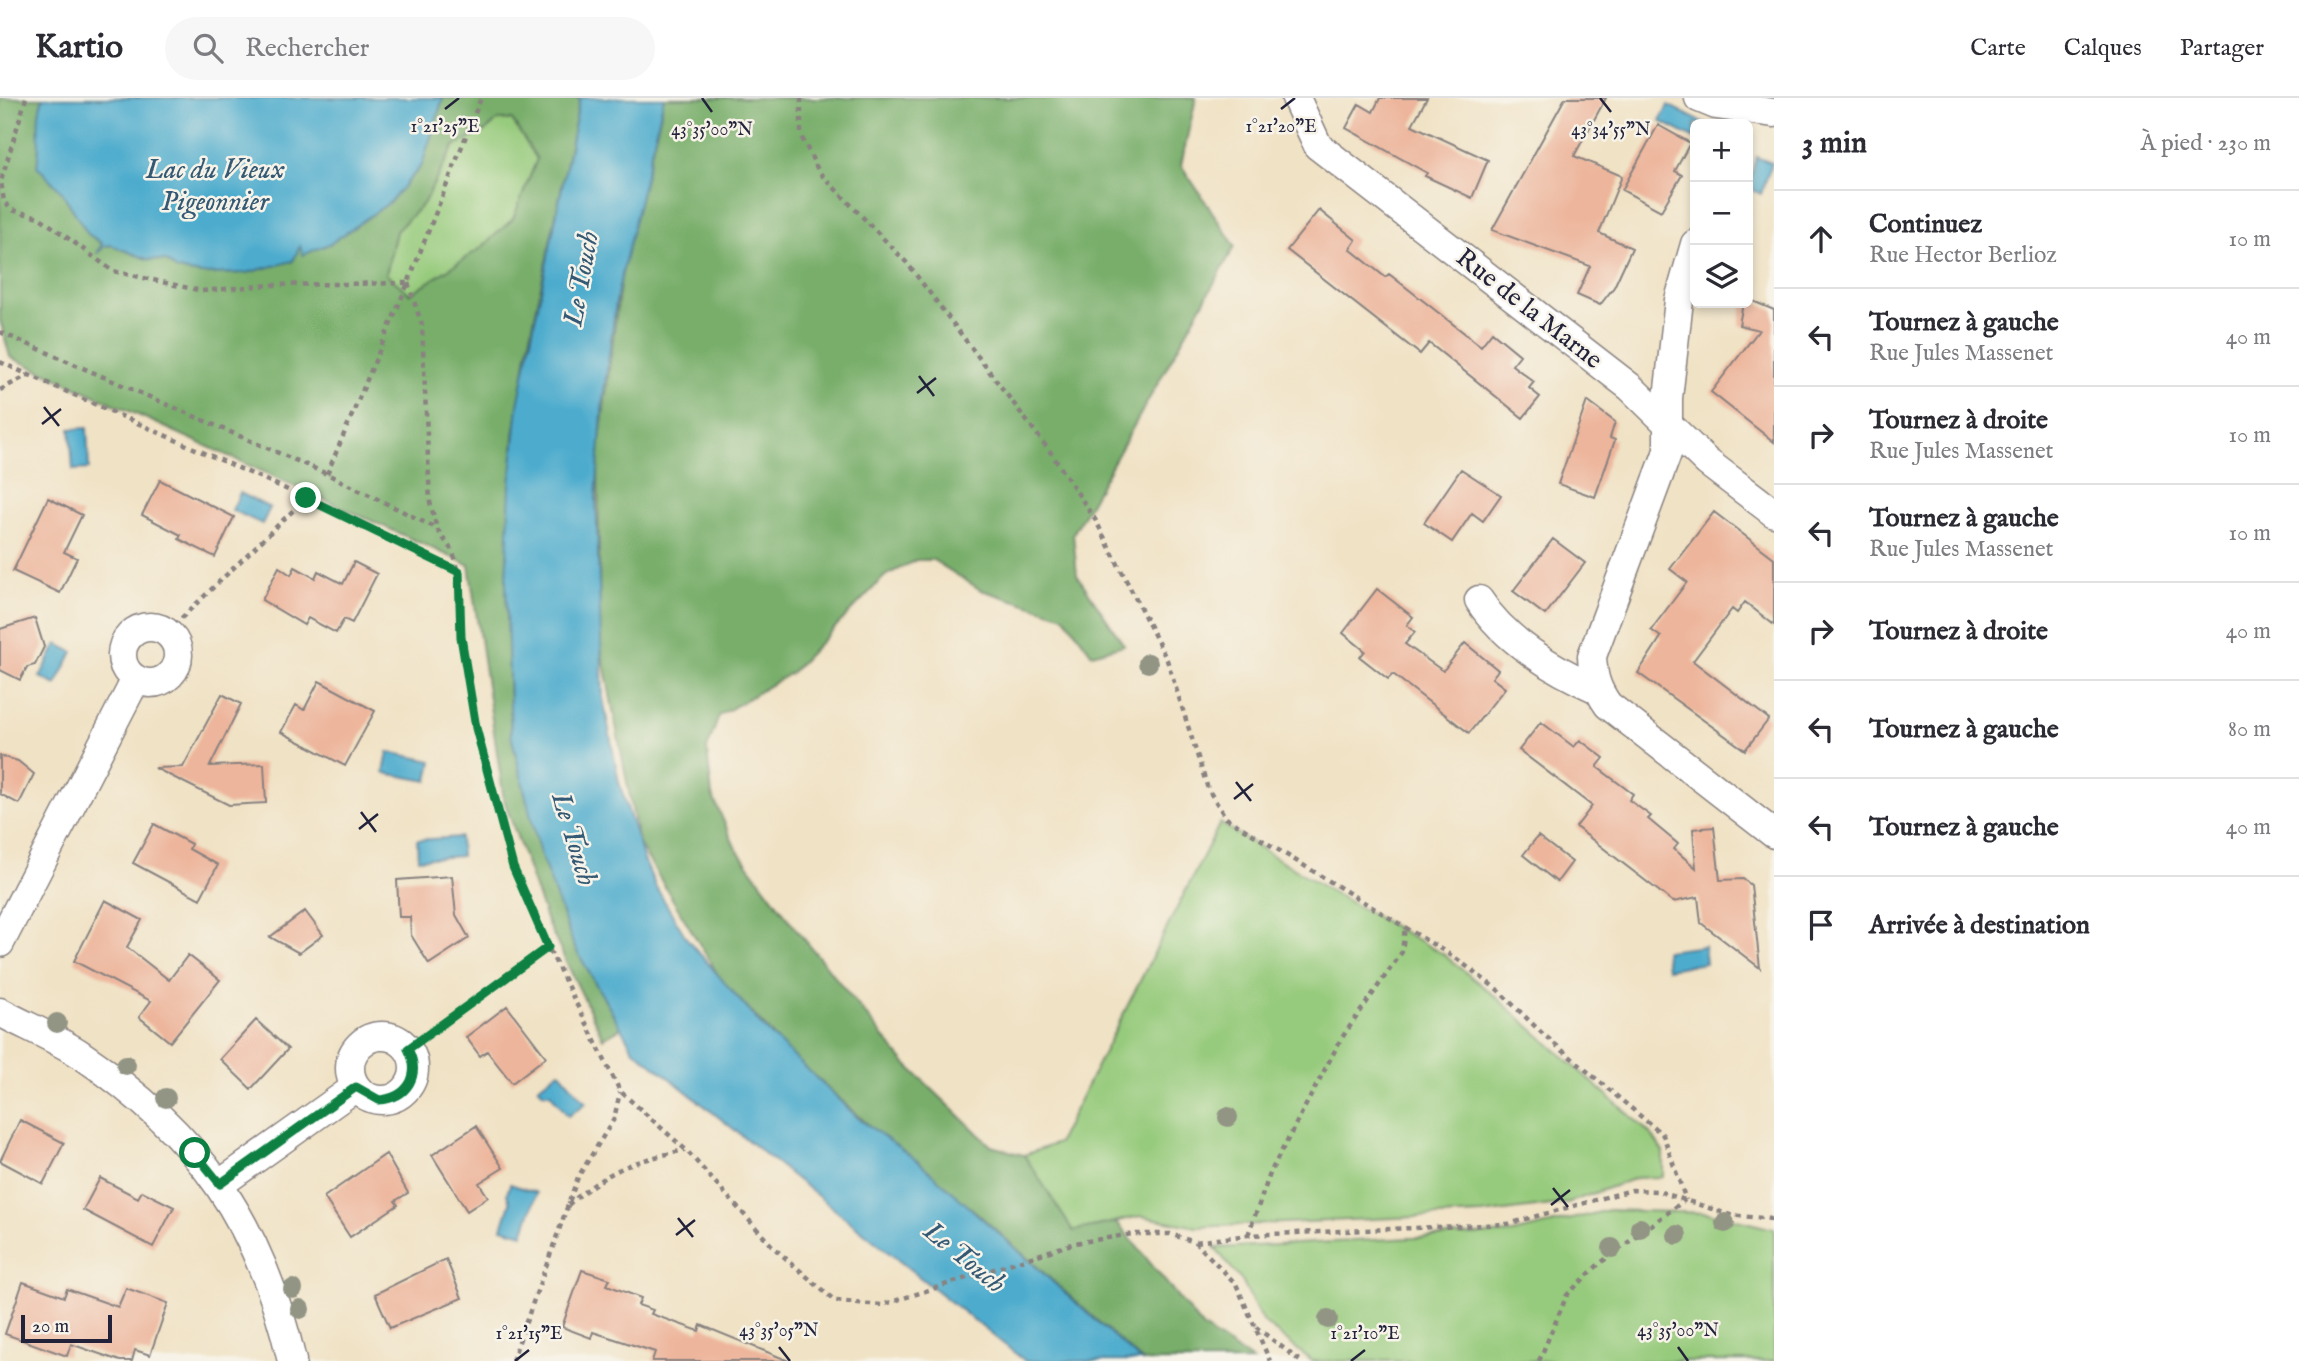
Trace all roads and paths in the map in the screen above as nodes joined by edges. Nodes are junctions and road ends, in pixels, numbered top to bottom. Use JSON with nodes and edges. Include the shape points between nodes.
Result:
{"nodes":[{"id":1,"x":26,"y":98,"type":"edge"},
{"id":2,"x":481,"y":98,"type":"edge"},
{"id":3,"x":800,"y":98,"type":"edge"},
{"id":4,"x":1296,"y":98,"type":"edge"},
{"id":5,"x":1699,"y":98,"type":"edge"},
{"id":6,"x":1745,"y":110,"type":"edge"},
{"id":7,"x":1774,"y":113,"type":"edge"},
{"id":8,"x":1695,"y":245,"type":"edge"},
{"id":9,"x":408,"y":283,"type":"junction"},
{"id":10,"x":0,"y":332,"type":"edge"},
{"id":11,"x":0,"y":362,"type":"edge"},
{"id":12,"x":29,"y":374,"type":"junction"},
{"id":13,"x":0,"y":390,"type":"edge"},
{"id":14,"x":1669,"y":426,"type":"junction"},
{"id":15,"x":327,"y":474,"type":"junction"},
{"id":16,"x":306,"y":498,"type":"junction"},
{"id":17,"x":1774,"y":513,"type":"edge"},
{"id":18,"x":438,"y":529,"type":"junction"},
{"id":19,"x":459,"y":572,"type":"junction"},
{"id":20,"x":1479,"y":600,"type":"dead end"},
{"id":21,"x":167,"y":632,"type":"junction"},
{"id":22,"x":136,"y":680,"type":"junction"},
{"id":23,"x":1597,"y":690,"type":"junction"},
{"id":24,"x":1774,"y":834,"type":"edge"},
{"id":25,"x":1405,"y":927,"type":"junction"},
{"id":26,"x":0,"y":943,"type":"edge"},
{"id":27,"x":548,"y":947,"type":"junction"},
{"id":28,"x":0,"y":1012,"type":"edge"},
{"id":29,"x":408,"y":1049,"type":"junction"},
{"id":30,"x":356,"y":1087,"type":"junction"},
{"id":31,"x":620,"y":1091,"type":"junction"},
{"id":32,"x":686,"y":1150,"type":"junction"},
{"id":33,"x":220,"y":1184,"type":"junction"},
{"id":34,"x":1686,"y":1200,"type":"junction"},
{"id":35,"x":568,"y":1205,"type":"junction"},
{"id":36,"x":1773,"y":1218,"type":"edge"},
{"id":37,"x":1774,"y":1225,"type":"edge"},
{"id":38,"x":1248,"y":1235,"type":"junction"},
{"id":39,"x":1195,"y":1242,"type":"junction"},
{"id":40,"x":1255,"y":1326,"type":"junction"},
{"id":41,"x":292,"y":1361,"type":"edge"},
{"id":42,"x":512,"y":1361,"type":"edge"},
{"id":43,"x":1270,"y":1361,"type":"edge"},
{"id":44,"x":1300,"y":1361,"type":"edge"},
{"id":45,"x":1539,"y":1361,"type":"edge"}],
"edges":[{"from":1,"to":9,"type":"path","via":[[1,181],[4,202],[12,210],[39,217],[113,271],[202,291]]},
{"from":2,"to":9,"type":"path"},
{"from":3,"to":25,"type":"path","via":[[801,136],[819,172],[907,263],[1049,450],[1096,521],[1167,660],[1208,789],[1226,817]]},
{"from":4,"to":14,"type":"street","name":"Rue de la Marne","via":[[1318,146],[1630,387]]},
{"from":5,"to":6,"type":"street"},
{"from":6,"to":7,"type":"street"},
{"from":8,"to":14,"type":"street","via":[[1679,300]]},
{"from":9,"to":15,"type":"path"},
{"from":9,"to":18,"type":"path","via":[[422,325],[430,502]]},
{"from":10,"to":15,"type":"path"},
{"from":11,"to":12,"type":"path"},
{"from":12,"to":13,"type":"path"},
{"from":12,"to":16,"type":"path"},
{"from":14,"to":17,"type":"street","name":"Rue de la Marne"},
{"from":14,"to":23,"type":"street","via":[[1668,451],[1592,656]]},
{"from":15,"to":18,"type":"path"},
{"from":16,"to":19,"type":"path"},
{"from":16,"to":21,"type":"path"},
{"from":18,"to":19,"type":"path"},
{"from":19,"to":27,"type":"path","via":[[461,637],[476,728],[513,867]]},
{"from":20,"to":23,"type":"street","via":[[1490,617],[1560,672]]},
{"from":21,"to":22,"type":"street","via":[[177,645],[176,666],[159,682]]},
{"from":21,"to":22,"type":"street","via":[[150,626],[128,637],[122,661]]},
{"from":22,"to":26,"type":"street"},
{"from":23,"to":24,"type":"street","via":[[1608,705]]},
{"from":25,"to":34,"type":"path","via":[[1498,990],[1663,1135]]},
{"from":25,"to":38,"type":"path","via":[[1402,952],[1340,1039],[1271,1171]]},
{"from":27,"to":29,"type":"path"},
{"from":27,"to":31,"type":"path"},
{"from":28,"to":33,"type":"street","via":[[80,1054],[167,1123]]},
{"from":29,"to":30,"type":"street","via":[[415,1067],[411,1082],[400,1095],[379,1100]]},
{"from":29,"to":30,"type":"street","via":[[392,1037],[366,1040],[357,1047],[350,1065]]},
{"from":30,"to":33,"type":"street"},
{"from":31,"to":32,"type":"path"},
{"from":31,"to":35,"type":"path","via":[[614,1119],[578,1177]]},
{"from":32,"to":35,"type":"path","via":[[636,1161],[598,1179]]},
{"from":32,"to":39,"type":"path","via":[[774,1248],[835,1301],[882,1305],[1074,1243],[1154,1233]]},
{"from":33,"to":41,"type":"street","via":[[251,1238],[280,1308]]},
{"from":34,"to":36,"type":"path","via":[[1730,1215]]},
{"from":34,"to":38,"type":"path","via":[[1658,1191],[1632,1190],[1508,1224]]},
{"from":34,"to":45,"type":"path","via":[[1599,1264],[1567,1295]]},
{"from":35,"to":42,"type":"path"},
{"from":36,"to":37,"type":"path"},
{"from":38,"to":39,"type":"path"},
{"from":39,"to":40,"type":"path","via":[[1236,1284]]},
{"from":40,"to":43,"type":"path"},
{"from":40,"to":44,"type":"path"}]}
